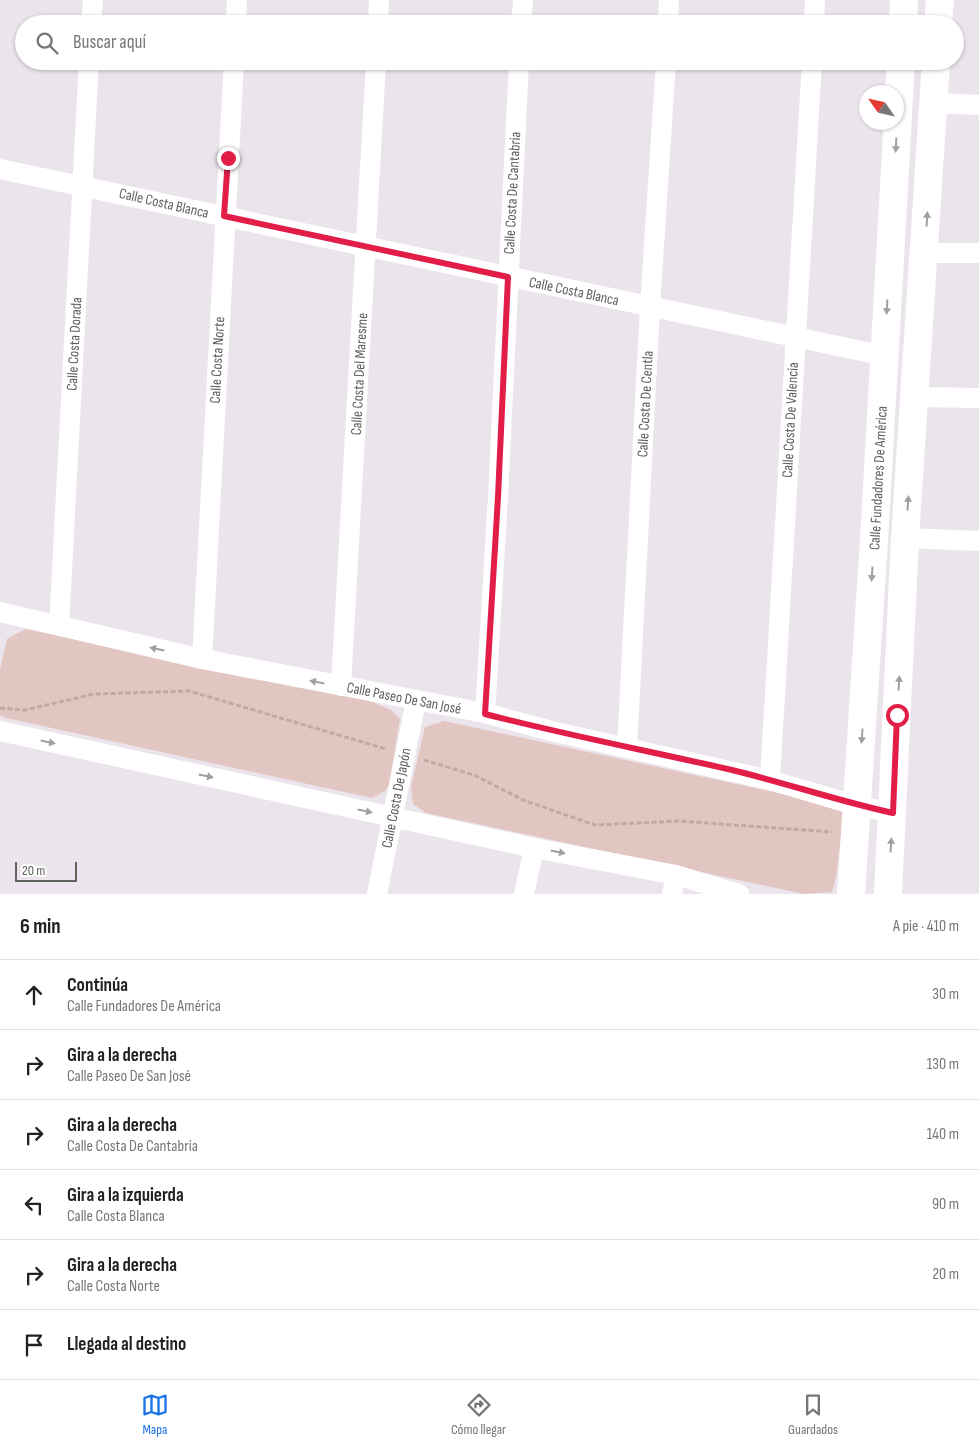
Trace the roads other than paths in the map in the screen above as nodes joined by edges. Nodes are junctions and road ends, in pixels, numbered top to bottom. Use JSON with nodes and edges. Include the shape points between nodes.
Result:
{"nodes":[{"id":1,"x":93,"y":0,"type":"edge"},
{"id":2,"x":237,"y":0,"type":"edge"},
{"id":3,"x":379,"y":0,"type":"edge"},
{"id":4,"x":523,"y":0,"type":"edge"},
{"id":5,"x":669,"y":0,"type":"edge"},
{"id":6,"x":815,"y":0,"type":"edge"},
{"id":7,"x":904,"y":0,"type":"edge"},
{"id":8,"x":940,"y":0,"type":"edge"},
{"id":9,"x":92,"y":15,"type":"edge"},
{"id":10,"x":236,"y":15,"type":"edge"},
{"id":11,"x":378,"y":15,"type":"edge"},
{"id":12,"x":522,"y":15,"type":"edge"},
{"id":13,"x":668,"y":15,"type":"edge"},
{"id":14,"x":814,"y":15,"type":"edge"},
{"id":15,"x":903,"y":15,"type":"edge"},
{"id":16,"x":939,"y":15,"type":"edge"},
{"id":17,"x":88,"y":70,"type":"edge"},
{"id":18,"x":233,"y":70,"type":"edge"},
{"id":19,"x":375,"y":70,"type":"edge"},
{"id":20,"x":519,"y":70,"type":"edge"},
{"id":21,"x":665,"y":70,"type":"edge"},
{"id":22,"x":811,"y":70,"type":"edge"},
{"id":23,"x":901,"y":70,"type":"edge"},
{"id":24,"x":936,"y":70,"type":"edge"},
{"id":25,"x":934,"y":103,"type":"junction"},
{"id":26,"x":979,"y":105,"type":"edge"},
{"id":27,"x":0,"y":169,"type":"edge"},
{"id":28,"x":81,"y":184,"type":"junction"},
{"id":29,"x":224,"y":216,"type":"junction"},
{"id":30,"x":365,"y":247,"type":"junction"},
{"id":31,"x":926,"y":252,"type":"junction"},
{"id":32,"x":979,"y":253,"type":"edge"},
{"id":33,"x":508,"y":277,"type":"junction"},
{"id":34,"x":650,"y":307,"type":"junction"},
{"id":35,"x":794,"y":336,"type":"junction"},
{"id":36,"x":885,"y":356,"type":"junction"},
{"id":37,"x":914,"y":397,"type":"junction"},
{"id":38,"x":979,"y":398,"type":"edge"},
{"id":39,"x":906,"y":538,"type":"junction"},
{"id":40,"x":979,"y":540,"type":"edge"},
{"id":41,"x":1,"y":615,"type":"edge"},
{"id":42,"x":59,"y":626,"type":"junction"},
{"id":43,"x":202,"y":659,"type":"junction"},
{"id":44,"x":341,"y":686,"type":"junction"},
{"id":45,"x":416,"y":701,"type":"junction"},
{"id":46,"x":485,"y":714,"type":"junction"},
{"id":47,"x":0,"y":731,"type":"edge"},
{"id":48,"x":627,"y":748,"type":"junction"},
{"id":49,"x":770,"y":780,"type":"junction"},
{"id":50,"x":858,"y":806,"type":"junction"},
{"id":51,"x":893,"y":813,"type":"junction"},
{"id":52,"x":393,"y":816,"type":"junction"},
{"id":53,"x":534,"y":848,"type":"junction"},
{"id":54,"x":674,"y":885,"type":"edge"},
{"id":55,"x":377,"y":894,"type":"edge"},
{"id":56,"x":524,"y":894,"type":"edge"},
{"id":57,"x":739,"y":894,"type":"edge"},
{"id":58,"x":851,"y":894,"type":"edge"},
{"id":59,"x":888,"y":894,"type":"edge"}],
"edges":[{"from":1,"to":9,"type":"street"},
{"from":2,"to":10,"type":"street"},
{"from":3,"to":11,"type":"street"},
{"from":4,"to":12,"type":"street"},
{"from":5,"to":13,"type":"street"},
{"from":6,"to":14,"type":"street"},
{"from":7,"to":15,"type":"main road"},
{"from":8,"to":16,"type":"main road"},
{"from":17,"to":28,"type":"street","name":"Calle Costa Dorada"},
{"from":18,"to":29,"type":"street","name":"Calle Costa Norte"},
{"from":19,"to":30,"type":"street","name":"Calle Costa Del Maresme"},
{"from":20,"to":33,"type":"street","name":"Calle Costa De Cantabria"},
{"from":21,"to":34,"type":"street","name":"Calle Costa De Centla"},
{"from":22,"to":35,"type":"street","name":"Calle Costa De Valencia"},
{"from":23,"to":36,"type":"main road","name":"Calle Fundadores De América","one_way":true},
{"from":24,"to":25,"type":"main road","name":"Calle Fundadores De América"},
{"from":25,"to":26,"type":"street"},
{"from":31,"to":25,"type":"main road","name":"Calle Fundadores De América","one_way":true},
{"from":27,"to":28,"type":"street","name":"Calle Costa Blanca"},
{"from":28,"to":29,"type":"street","name":"Calle Costa Blanca"},
{"from":28,"to":42,"type":"street","name":"Calle Costa Dorada"},
{"from":29,"to":30,"type":"street","name":"Calle Costa Blanca"},
{"from":29,"to":43,"type":"street","name":"Calle Costa Norte"},
{"from":30,"to":33,"type":"street","name":"Calle Costa Blanca"},
{"from":30,"to":44,"type":"street","name":"Calle Costa Del Maresme"},
{"from":31,"to":32,"type":"street"},
{"from":31,"to":37,"type":"main road","name":"Calle Fundadores De América"},
{"from":33,"to":34,"type":"street","name":"Calle Costa Blanca"},
{"from":33,"to":46,"type":"street","name":"Calle Costa De Cantabria"},
{"from":34,"to":35,"type":"street","name":"Calle Costa Blanca"},
{"from":34,"to":48,"type":"street","name":"Calle Costa De Centla"},
{"from":35,"to":36,"type":"street","name":"Calle Costa Blanca"},
{"from":35,"to":49,"type":"street","name":"Calle Costa De Valencia"},
{"from":36,"to":50,"type":"main road","name":"Calle Fundadores De América","one_way":true},
{"from":37,"to":38,"type":"street"},
{"from":39,"to":37,"type":"main road","name":"Calle Fundadores De América","one_way":true},
{"from":39,"to":40,"type":"street"},
{"from":51,"to":39,"type":"main road","name":"Calle Fundadores De América","one_way":true},
{"from":41,"to":42,"type":"street","name":"Calle Paseo De San José"},
{"from":43,"to":42,"type":"street","name":"Calle Paseo De San José","one_way":true},
{"from":44,"to":43,"type":"street","name":"Calle Paseo De San José","one_way":true},
{"from":44,"to":45,"type":"street","name":"Calle Paseo De San José"},
{"from":45,"to":46,"type":"street","name":"Calle Paseo De San José"},
{"from":45,"to":52,"type":"street","name":"Calle Costa De Japón"},
{"from":46,"to":48,"type":"street","name":"Calle Paseo De San José"},
{"from":47,"to":52,"type":"street","one_way":true},
{"from":48,"to":49,"type":"street","name":"Calle Paseo De San José"},
{"from":49,"to":50,"type":"street","name":"Calle Paseo De San José"},
{"from":50,"to":51,"type":"street","name":"Calle Paseo De San José"},
{"from":50,"to":58,"type":"main road","name":"Calle Fundadores De América"},
{"from":59,"to":51,"type":"main road","name":"Calle Fundadores De América","one_way":true},
{"from":52,"to":53,"type":"street"},
{"from":52,"to":55,"type":"street","name":"Calle Costa De Japón"},
{"from":53,"to":54,"type":"street","one_way":true},
{"from":53,"to":56,"type":"street"},
{"from":54,"to":57,"type":"street"}]}
